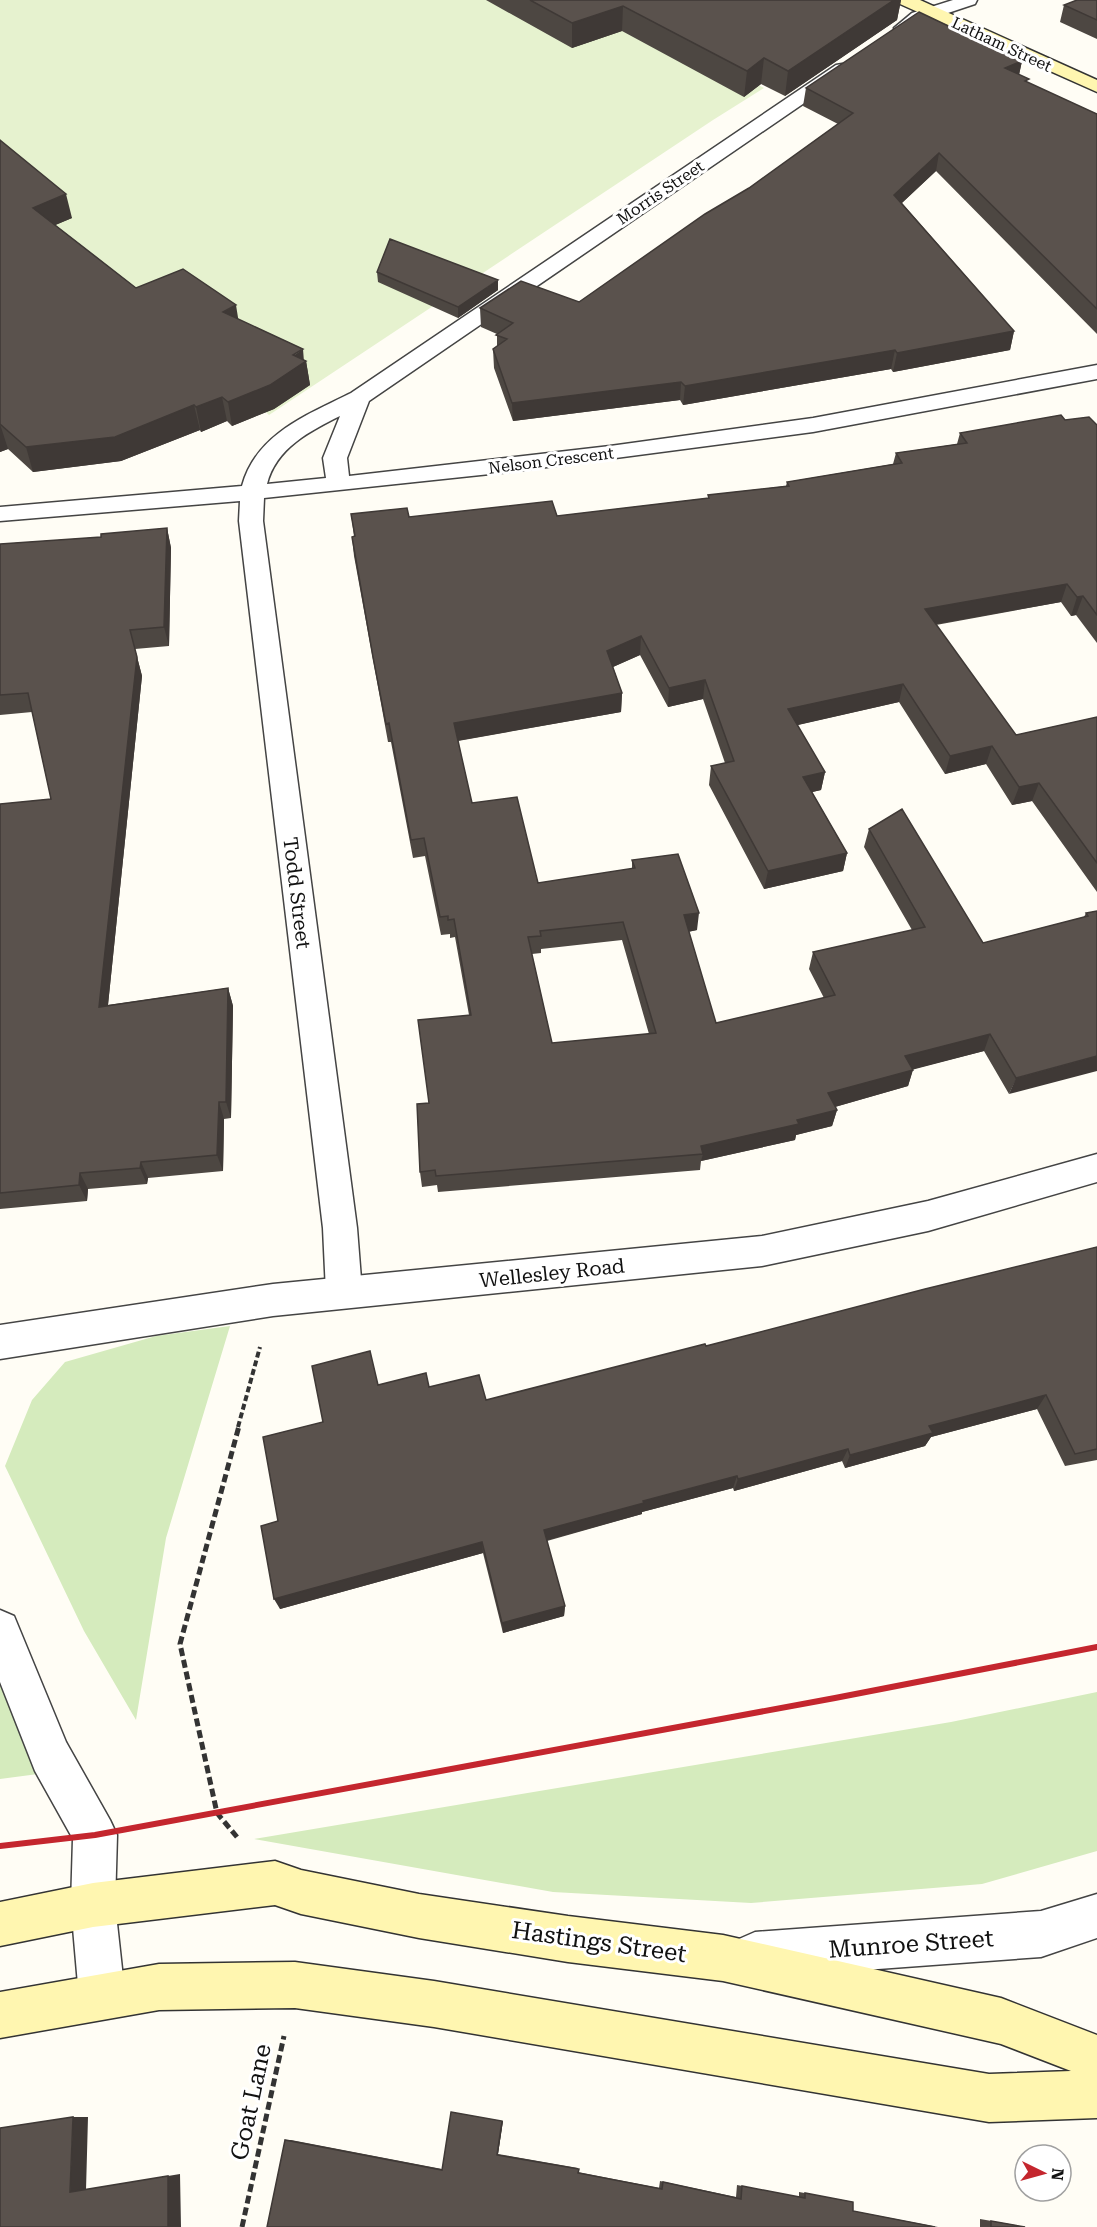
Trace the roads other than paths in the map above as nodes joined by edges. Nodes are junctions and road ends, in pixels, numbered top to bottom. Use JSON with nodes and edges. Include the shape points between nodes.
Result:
{"nodes":[{"id":1,"x":906,"y":0,"type":"edge"},
{"id":2,"x":969,"y":0,"type":"edge"},
{"id":3,"x":934,"y":13,"type":"junction"},
{"id":4,"x":890,"y":37,"type":"edge"},
{"id":5,"x":862,"y":56,"type":"edge"},
{"id":6,"x":1097,"y":87,"type":"edge"},
{"id":7,"x":1097,"y":372,"type":"edge"},
{"id":8,"x":358,"y":398,"type":"junction"},
{"id":9,"x":338,"y":483,"type":"junction"},
{"id":10,"x":250,"y":493,"type":"junction"},
{"id":11,"x":0,"y":514,"type":"edge"},
{"id":12,"x":1097,"y":1168,"type":"edge"},
{"id":13,"x":344,"y":1292,"type":"junction"},
{"id":14,"x":0,"y":1342,"type":"edge"},
{"id":15,"x":0,"y":1630,"type":"edge"},
{"id":16,"x":93,"y":1905,"type":"junction"},
{"id":17,"x":1097,"y":1916,"type":"edge"},
{"id":18,"x":0,"y":1924,"type":"edge"},
{"id":19,"x":723,"y":1958,"type":"junction"},
{"id":20,"x":102,"y":1996,"type":"junction"},
{"id":21,"x":0,"y":2015,"type":"edge"},
{"id":22,"x":1097,"y":2058,"type":"edge"},
{"id":23,"x":1097,"y":2094,"type":"edge"}],
"edges":[{"from":1,"to":3,"type":"main road","name":"Latham Street"},
{"from":2,"to":3,"type":"street"},
{"from":3,"to":4,"type":"street","via":[[918,17]]},
{"from":3,"to":6,"type":"main road","name":"Latham Street"},
{"from":5,"to":8,"type":"street","name":"Morris Street"},
{"from":7,"to":9,"type":"street","name":"Nelson Crescent","via":[[814,424],[494,467]]},
{"from":8,"to":9,"type":"street","via":[[335,458]]},
{"from":8,"to":10,"type":"street","name":"Morris Street","via":[[293,432],[265,456]]},
{"from":9,"to":10,"type":"street","name":"Nelson Crescent"},
{"from":10,"to":11,"type":"street","name":"Nelson Crescent"},
{"from":10,"to":13,"type":"street","name":"Todd Street","via":[[341,1240]]},
{"from":12,"to":13,"type":"street","name":"Wellesley Road","via":[[928,1216],[762,1251]]},
{"from":13,"to":14,"type":"street","name":"Wellesley Road"},
{"from":15,"to":16,"type":"street","via":[[50,1756],[95,1835]]},
{"from":16,"to":18,"type":"main road","name":"Hastings Street"},
{"from":16,"to":19,"type":"main road","name":"Hastings Street","via":[[275,1883],[419,1916]]},
{"from":16,"to":20,"type":"street"},
{"from":17,"to":19,"type":"street","name":"Munroe Street","via":[[1041,1934]]},
{"from":19,"to":22,"type":"main road","name":"Hastings Street","via":[[1001,2021]]},
{"from":20,"to":21,"type":"main road"},
{"from":20,"to":23,"type":"main road","via":[[159,1987],[295,1985],[434,2004],[990,2098]]}]}
